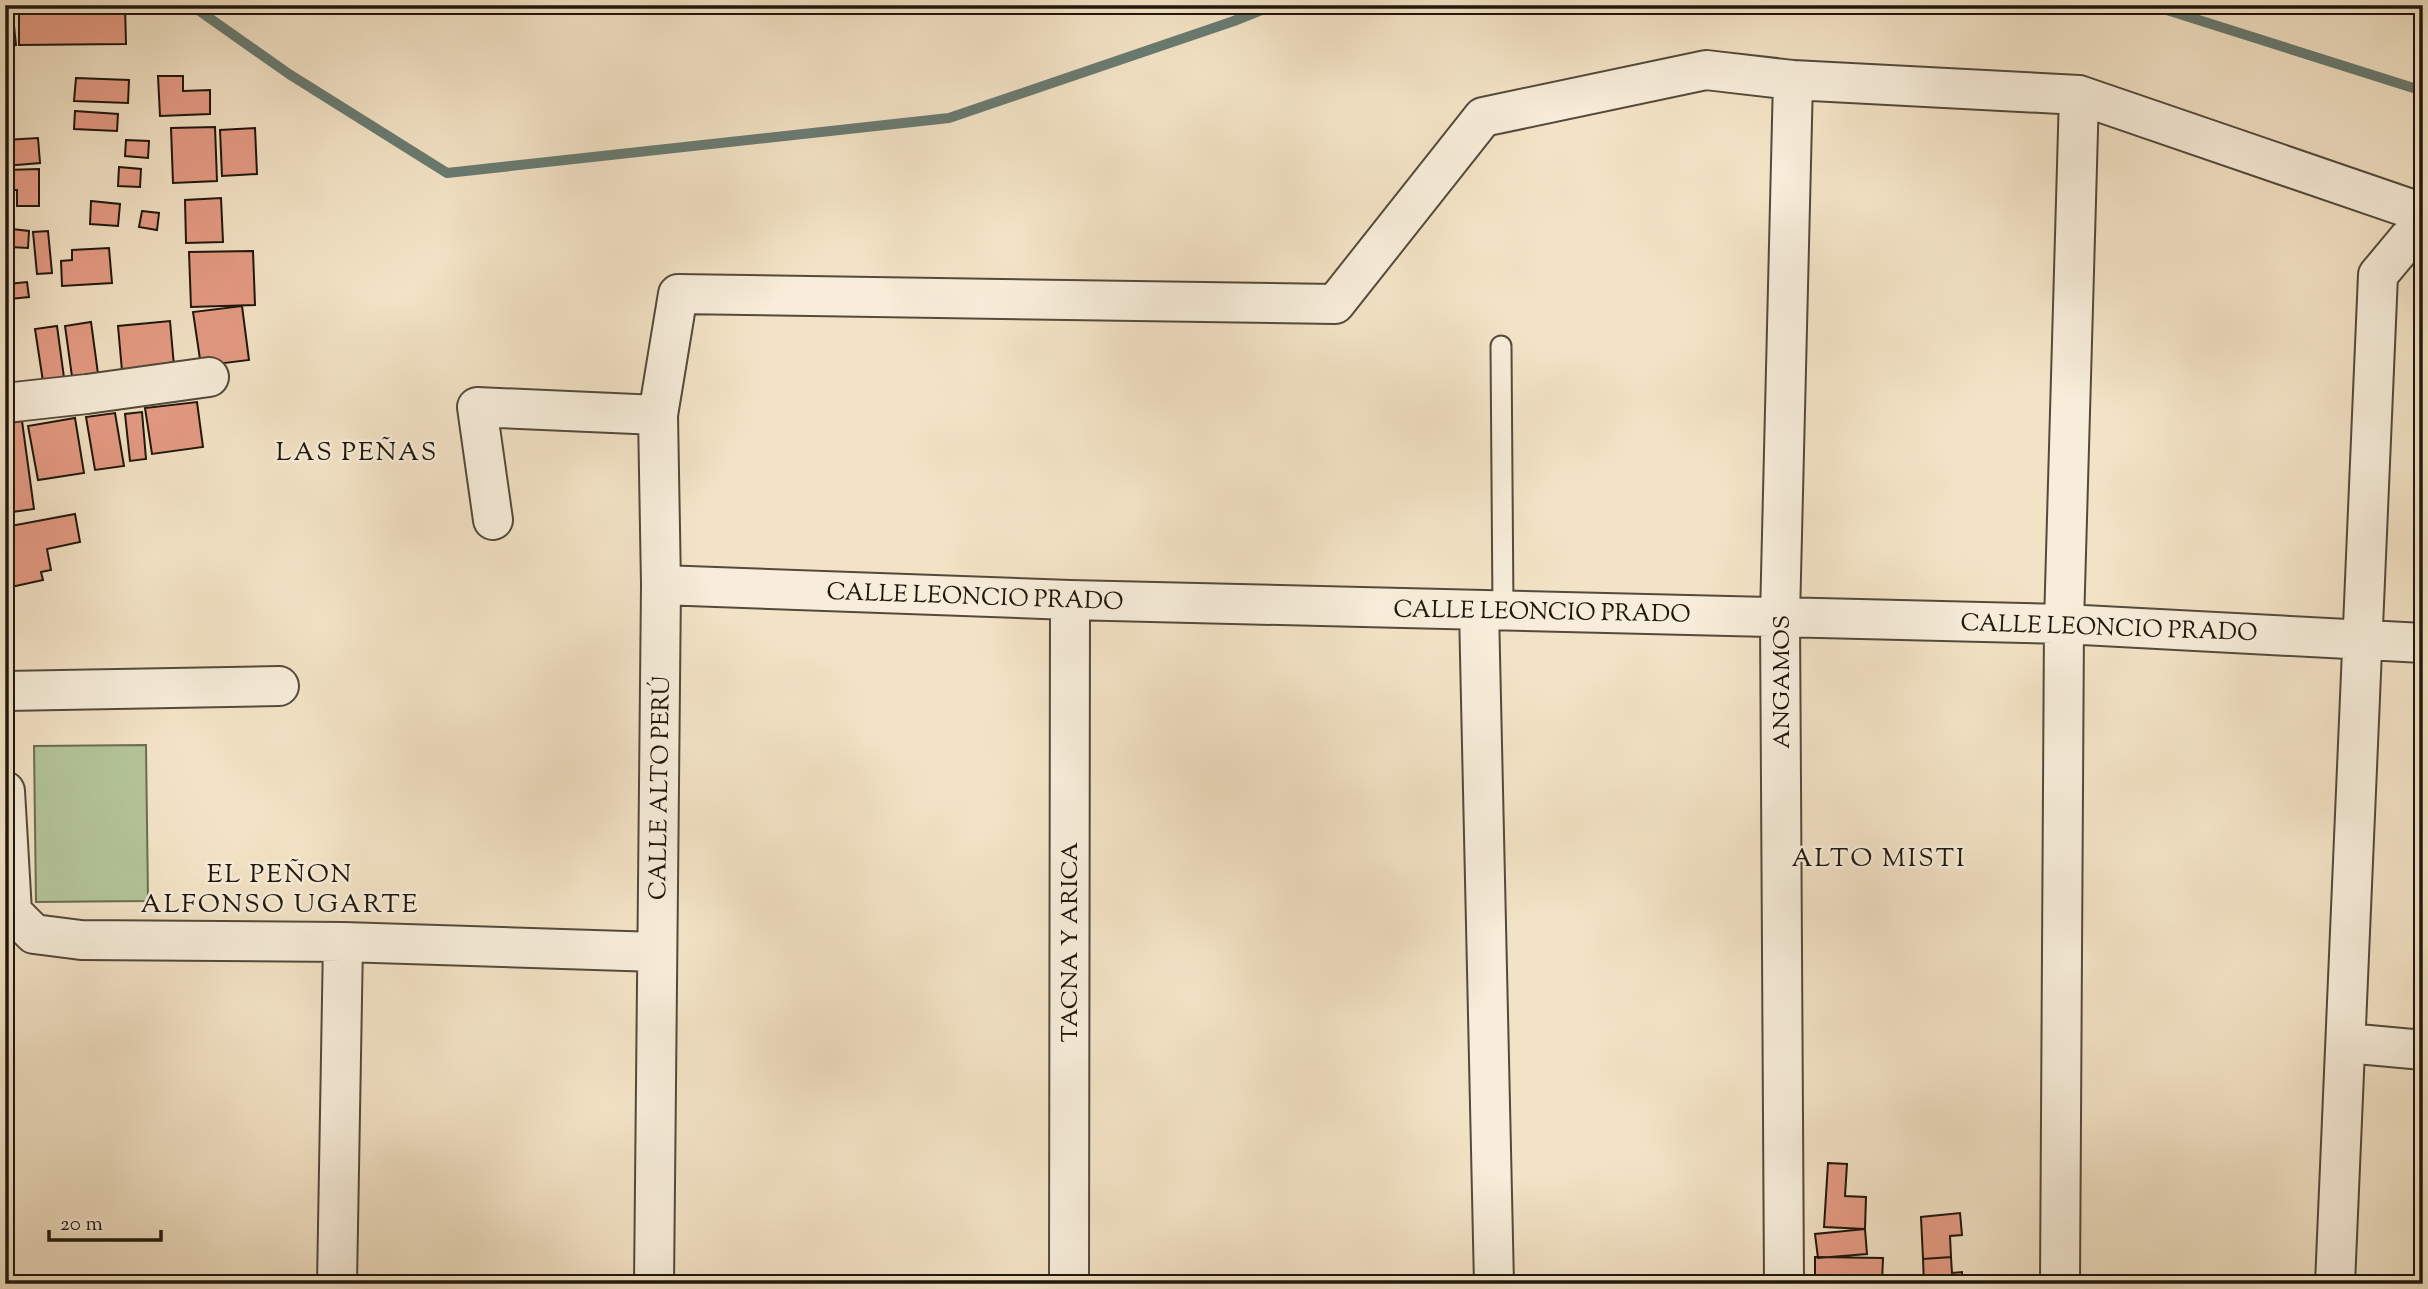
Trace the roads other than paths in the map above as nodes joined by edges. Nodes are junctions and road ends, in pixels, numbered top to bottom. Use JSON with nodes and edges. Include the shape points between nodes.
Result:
{"nodes":[{"id":1,"x":1793,"y":80,"type":"junction"},
{"id":2,"x":2079,"y":95,"type":"junction"},
{"id":3,"x":2423,"y":213,"type":"edge"},
{"id":4,"x":2423,"y":226,"type":"edge"},
{"id":5,"x":1500,"y":346,"type":"dead end"},
{"id":6,"x":209,"y":377,"type":"dead end"},
{"id":7,"x":5,"y":403,"type":"edge"},
{"id":8,"x":658,"y":415,"type":"junction"},
{"id":9,"x":493,"y":520,"type":"dead end"},
{"id":10,"x":661,"y":584,"type":"junction"},
{"id":11,"x":1070,"y":600,"type":"junction"},
{"id":12,"x":1491,"y":610,"type":"junction"},
{"id":13,"x":1780,"y":617,"type":"junction"},
{"id":14,"x":2064,"y":624,"type":"junction"},
{"id":15,"x":2361,"y":638,"type":"junction"},
{"id":16,"x":2423,"y":643,"type":"edge"},
{"id":17,"x":279,"y":686,"type":"dead end"},
{"id":18,"x":5,"y":691,"type":"edge"},
{"id":19,"x":5,"y":791,"type":"edge"},
{"id":20,"x":343,"y":942,"type":"junction"},
{"id":21,"x":657,"y":952,"type":"junction"},
{"id":22,"x":2347,"y":1043,"type":"junction"},
{"id":23,"x":2423,"y":1050,"type":"edge"},
{"id":24,"x":337,"y":1284,"type":"edge"},
{"id":25,"x":654,"y":1284,"type":"edge"},
{"id":26,"x":1069,"y":1284,"type":"edge"},
{"id":27,"x":1494,"y":1284,"type":"edge"},
{"id":28,"x":1784,"y":1284,"type":"edge"},
{"id":29,"x":2060,"y":1284,"type":"edge"},
{"id":30,"x":2335,"y":1284,"type":"edge"}],
"edges":[{"from":1,"to":2,"type":"street"},
{"from":1,"to":8,"type":"street","name":"CALLE ALTO PERÚ","via":[[1706,70],[1483,117],[1335,304],[678,294]]},
{"from":1,"to":13,"type":"street","name":"ANGAMOS"},
{"from":2,"to":3,"type":"street"},
{"from":2,"to":14,"type":"street"},
{"from":4,"to":15,"type":"street","via":[[2378,275]]},
{"from":5,"to":12,"type":"lane"},
{"from":6,"to":7,"type":"street"},
{"from":8,"to":9,"type":"street","via":[[477,407]]},
{"from":8,"to":10,"type":"street","name":"CALLE ALTO PERÚ"},
{"from":10,"to":11,"type":"street","name":"CALLE LEONCIO PRADO"},
{"from":10,"to":21,"type":"street","name":"CALLE ALTO PERÚ"},
{"from":11,"to":12,"type":"street","name":"CALLE LEONCIO PRADO"},
{"from":11,"to":26,"type":"street","name":"TACNA Y ARICA"},
{"from":12,"to":13,"type":"street","name":"CALLE LEONCIO PRADO"},
{"from":12,"to":27,"type":"street"},
{"from":13,"to":14,"type":"street","name":"CALLE LEONCIO PRADO"},
{"from":13,"to":28,"type":"street","name":"ANGAMOS"},
{"from":14,"to":15,"type":"street","name":"CALLE LEONCIO PRADO"},
{"from":14,"to":29,"type":"street"},
{"from":15,"to":16,"type":"street","name":"CALLE LEONCIO PRADO"},
{"from":15,"to":22,"type":"street"},
{"from":17,"to":18,"type":"street"},
{"from":19,"to":20,"type":"street","via":[[12,912],[34,934],[81,940]]},
{"from":20,"to":21,"type":"street"},
{"from":20,"to":24,"type":"street"},
{"from":21,"to":25,"type":"street","name":"CALLE ALTO PERÚ"},
{"from":22,"to":23,"type":"street"},
{"from":22,"to":30,"type":"street"}]}
